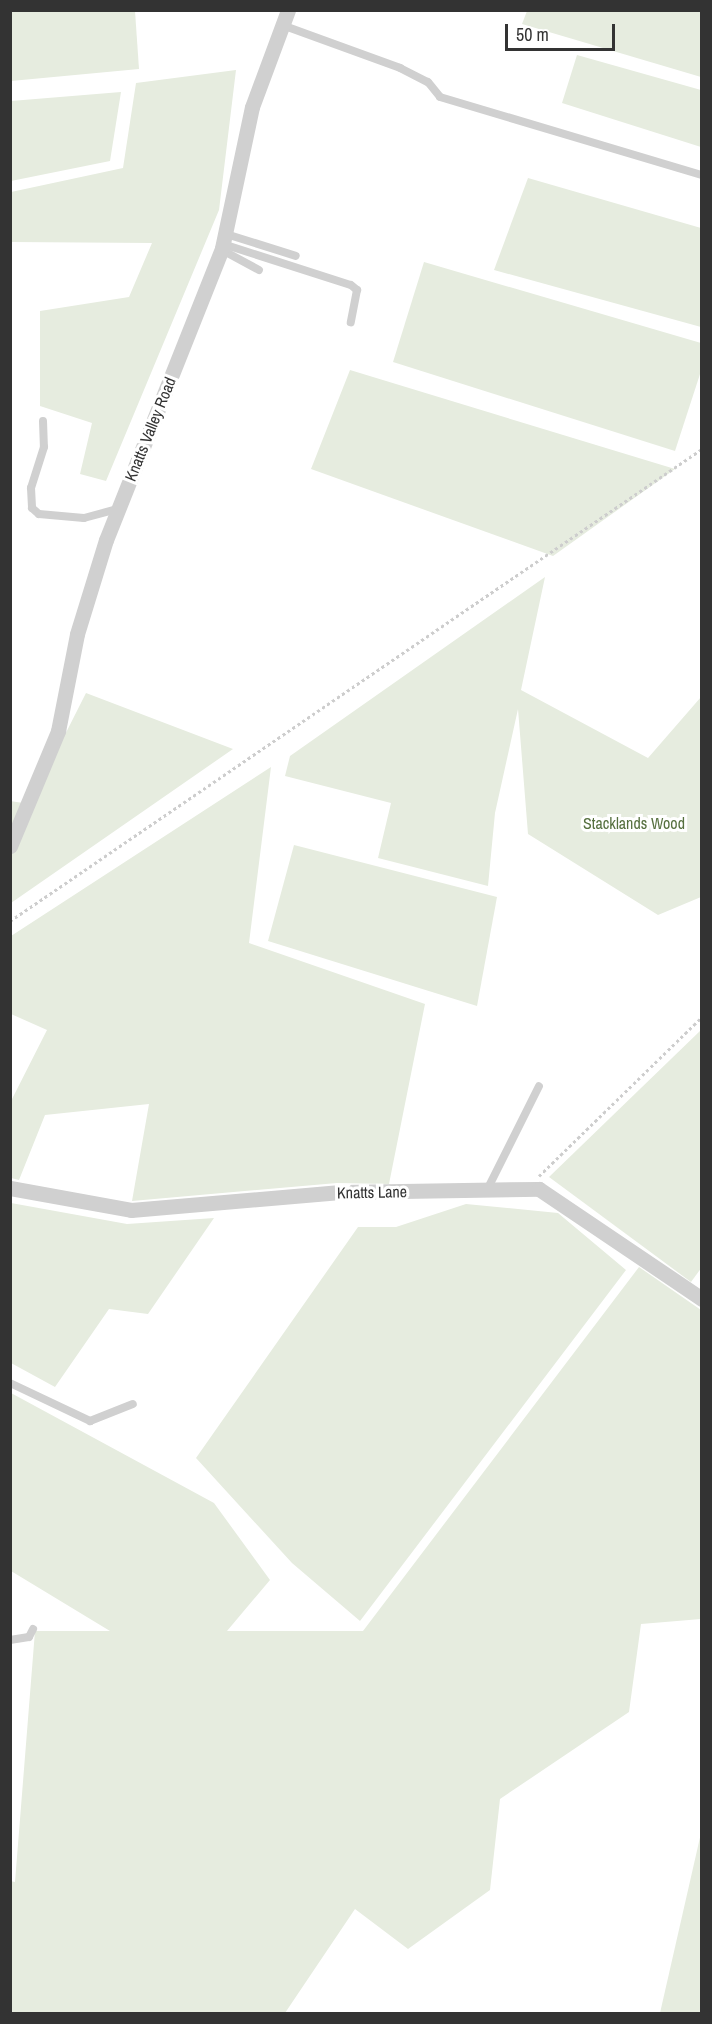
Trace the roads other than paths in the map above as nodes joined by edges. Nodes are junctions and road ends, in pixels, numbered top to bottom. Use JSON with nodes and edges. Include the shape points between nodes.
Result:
{"nodes":[{"id":1,"x":288,"y":10,"type":"edge"},
{"id":2,"x":282,"y":25,"type":"junction"},
{"id":3,"x":702,"y":175,"type":"edge"},
{"id":4,"x":224,"y":242,"type":"junction"},
{"id":5,"x":296,"y":256,"type":"dead end"},
{"id":6,"x":259,"y":270,"type":"dead end"},
{"id":7,"x":351,"y":322,"type":"dead end"},
{"id":8,"x":43,"y":421,"type":"dead end"},
{"id":9,"x":119,"y":508,"type":"junction"},
{"id":10,"x":17,"y":814,"type":"edge"},
{"id":11,"x":10,"y":846,"type":"edge"},
{"id":12,"x":539,"y":1086,"type":"dead end"},
{"id":13,"x":10,"y":1188,"type":"edge"},
{"id":14,"x":487,"y":1190,"type":"junction"},
{"id":15,"x":702,"y":1299,"type":"edge"},
{"id":16,"x":10,"y":1383,"type":"edge"},
{"id":17,"x":133,"y":1404,"type":"dead end"},
{"id":18,"x":33,"y":1629,"type":"dead end"},
{"id":19,"x":10,"y":1640,"type":"edge"}],
"edges":[{"from":1,"to":2,"type":"street","name":"Knatts Valley Road"},
{"from":2,"to":3,"type":"lane","via":[[400,68],[428,82],[440,97]]},
{"from":2,"to":4,"type":"street","name":"Knatts Valley Road","via":[[252,107]]},
{"from":4,"to":5,"type":"lane"},
{"from":4,"to":6,"type":"lane"},
{"from":4,"to":7,"type":"lane","via":[[351,285],[357,290]]},
{"from":4,"to":9,"type":"street","name":"Knatts Valley Road"},
{"from":8,"to":9,"type":"lane","via":[[44,447],[31,488],[32,508],[39,514],[84,518]]},
{"from":9,"to":10,"type":"street","name":"Knatts Valley Road","via":[[77,634],[58,731]]},
{"from":10,"to":11,"type":"street","name":"Knatts Valley Road"},
{"from":12,"to":14,"type":"lane"},
{"from":13,"to":14,"type":"street","name":"Knatts Lane","via":[[131,1210],[340,1192]]},
{"from":14,"to":15,"type":"street","name":"Knatts Lane","via":[[539,1189]]},
{"from":16,"to":17,"type":"lane","via":[[90,1421]]},
{"from":18,"to":19,"type":"lane","via":[[29,1636]]}]}
